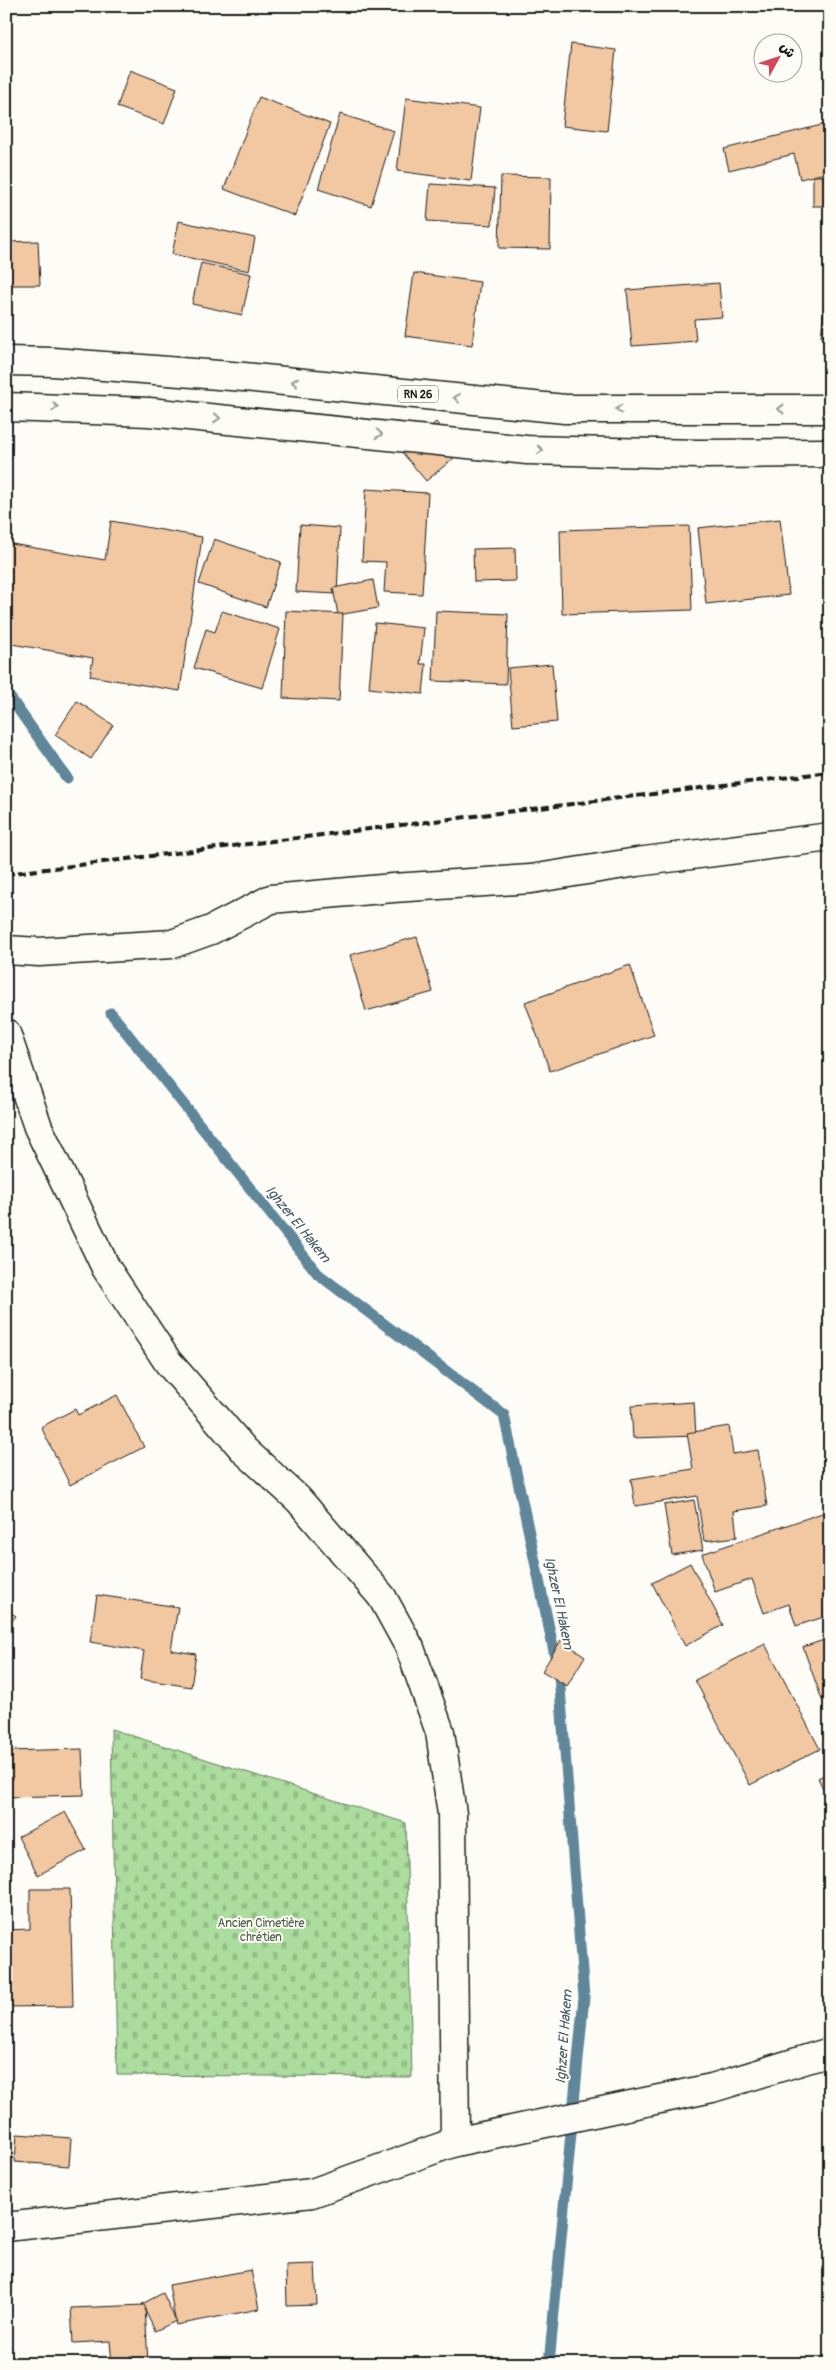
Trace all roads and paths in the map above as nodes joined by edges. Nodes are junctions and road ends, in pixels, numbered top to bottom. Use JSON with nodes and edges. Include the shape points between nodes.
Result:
{"nodes":[{"id":1,"x":6,"y":361,"type":"edge"},
{"id":2,"x":6,"y":407,"type":"edge"},
{"id":3,"x":830,"y":410,"type":"edge"},
{"id":4,"x":830,"y":453,"type":"edge"},
{"id":5,"x":830,"y":837,"type":"edge"},
{"id":6,"x":6,"y":950,"type":"edge"},
{"id":7,"x":6,"y":1033,"type":"edge"},
{"id":8,"x":830,"y":2052,"type":"edge"},
{"id":9,"x":455,"y":2142,"type":"junction"},
{"id":10,"x":6,"y":2227,"type":"edge"}],
"edges":[{"from":3,"to":1,"type":"street","number":"RN 26","one_way":true,"via":[[565,409],[244,377]]},
{"from":2,"to":4,"type":"street","one_way":true,"via":[[149,412],[527,450]]},
{"from":5,"to":6,"type":"street","via":[[531,879],[271,899],[211,930],[172,944],[38,952]]},
{"from":7,"to":9,"type":"street","via":[[38,1127],[106,1268],[168,1362],[245,1451],[298,1499],[382,1597],[410,1648],[440,1732],[452,1814]]},
{"from":8,"to":9,"type":"street","via":[[712,2088]]},
{"from":9,"to":10,"type":"street","via":[[312,2193]]}]}
